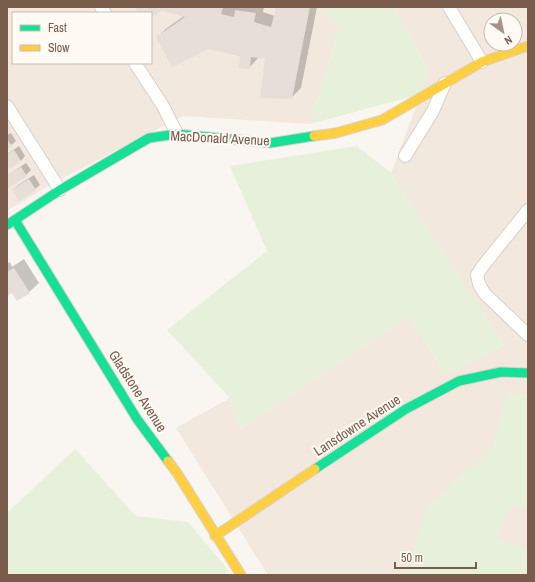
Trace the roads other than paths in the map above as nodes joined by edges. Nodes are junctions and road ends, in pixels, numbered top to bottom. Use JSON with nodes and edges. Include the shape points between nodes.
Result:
{"nodes":[{"id":1,"x":449,"y":7,"type":"edge"},
{"id":2,"x":528,"y":46,"type":"edge"},
{"id":3,"x":482,"y":62,"type":"junction"},
{"id":4,"x":136,"y":64,"type":"edge"},
{"id":5,"x":445,"y":82,"type":"junction"},
{"id":6,"x":7,"y":106,"type":"edge"},
{"id":7,"x":177,"y":134,"type":"junction"},
{"id":8,"x":405,"y":156,"type":"dead end"},
{"id":9,"x":60,"y":190,"type":"junction"},
{"id":10,"x":528,"y":210,"type":"edge"},
{"id":11,"x":11,"y":223,"type":"edge"},
{"id":12,"x":528,"y":335,"type":"edge"},
{"id":13,"x":528,"y":373,"type":"edge"},
{"id":14,"x":215,"y":536,"type":"junction"},
{"id":15,"x":241,"y":575,"type":"edge"}],
"edges":[{"from":1,"to":3,"type":"street"},
{"from":2,"to":3,"type":"street","name":"MacDonald Avenue"},
{"from":3,"to":5,"type":"street","name":"MacDonald Avenue"},
{"from":4,"to":7,"type":"street","via":[[163,106]]},
{"from":5,"to":7,"type":"street","name":"MacDonald Avenue","via":[[382,120],[336,133],[270,142]]},
{"from":5,"to":8,"type":"street","via":[[433,111]]},
{"from":6,"to":9,"type":"street"},
{"from":7,"to":9,"type":"street","name":"MacDonald Avenue","via":[[149,138]]},
{"from":9,"to":11,"type":"street","name":"MacDonald Avenue"},
{"from":10,"to":12,"type":"street","via":[[477,275],[484,293]]},
{"from":11,"to":14,"type":"street","name":"Gladstone Avenue","via":[[138,419],[177,473]]},
{"from":13,"to":14,"type":"street","name":"Lansdowne Avenue","via":[[501,372],[459,381],[406,409]]},
{"from":14,"to":15,"type":"street","name":"Gladstone Avenue"}]}
